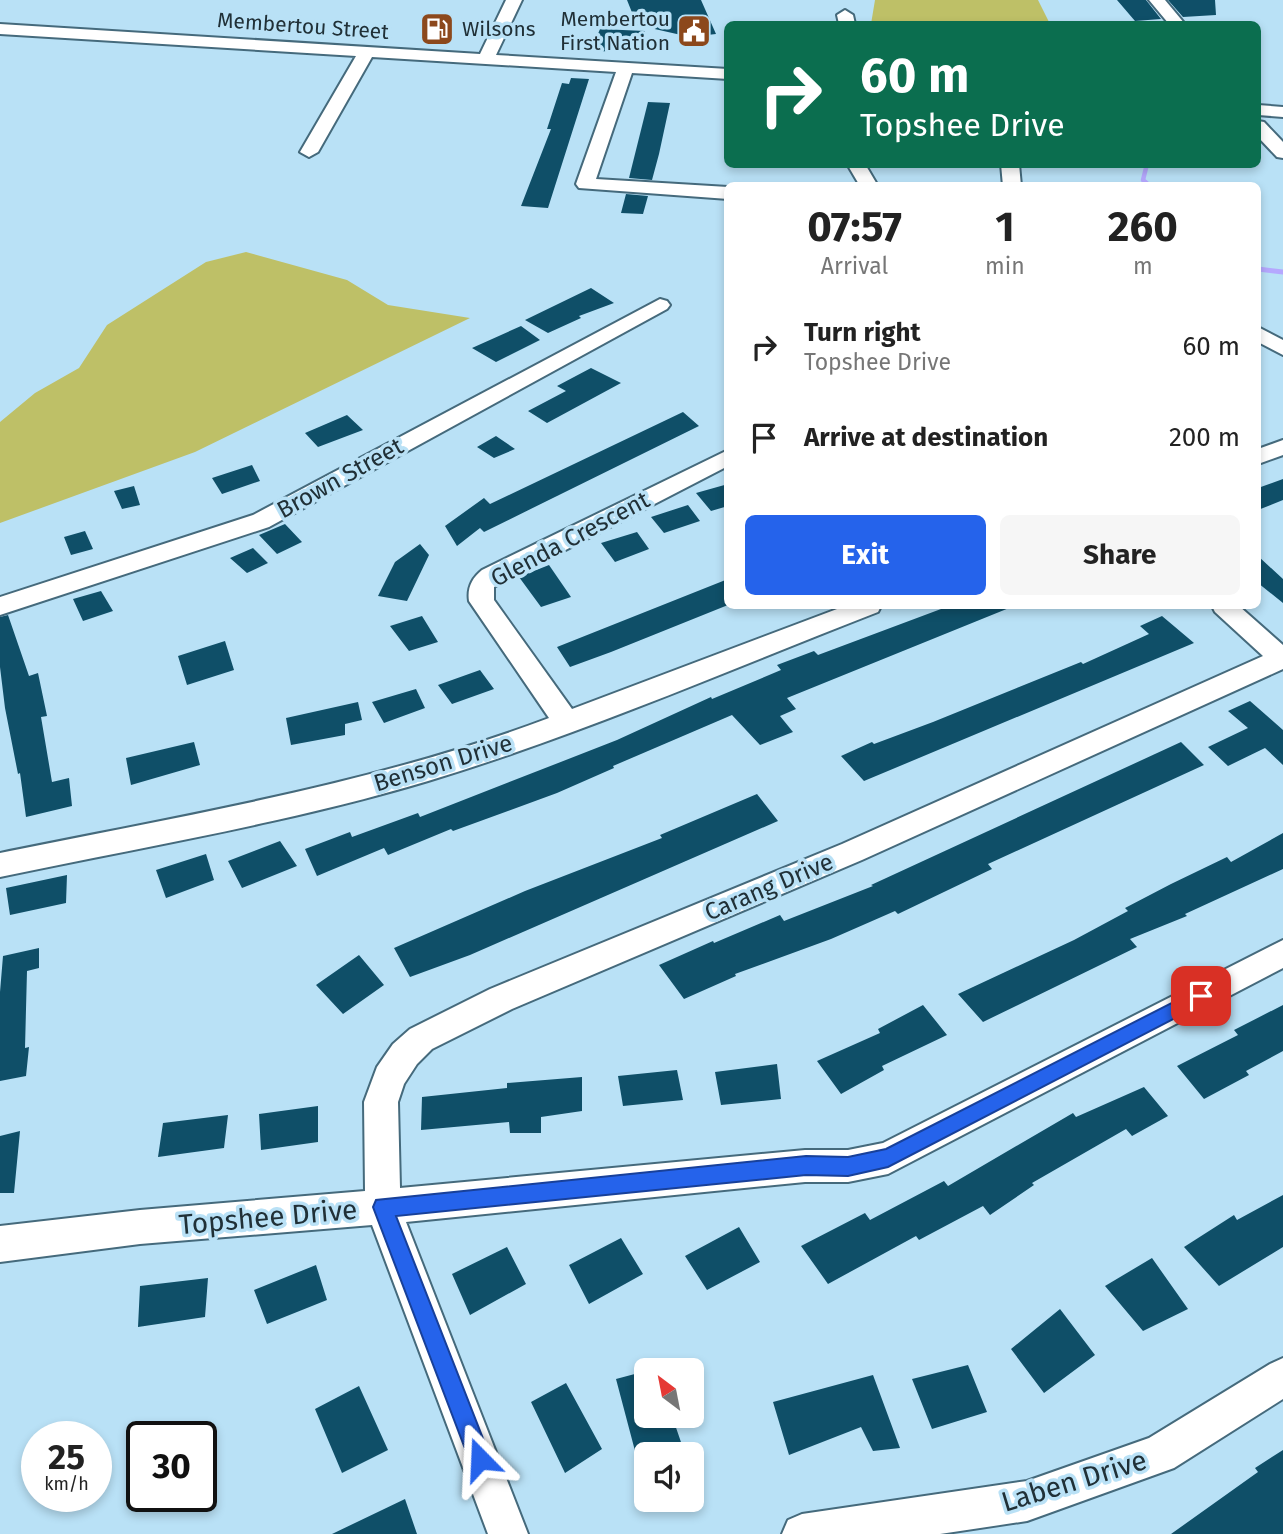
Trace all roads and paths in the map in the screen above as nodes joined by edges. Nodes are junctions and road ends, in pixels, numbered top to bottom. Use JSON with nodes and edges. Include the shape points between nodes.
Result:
{"nodes":[{"id":1,"x":514,"y":0,"type":"edge"},
{"id":2,"x":1157,"y":0,"type":"edge"},
{"id":3,"x":1174,"y":21,"type":"edge"},
{"id":4,"x":0,"y":29,"type":"edge"},
{"id":5,"x":366,"y":53,"type":"junction"},
{"id":6,"x":485,"y":60,"type":"junction"},
{"id":7,"x":626,"y":68,"type":"junction"},
{"id":8,"x":724,"y":74,"type":"edge"},
{"id":9,"x":1261,"y":110,"type":"edge"},
{"id":10,"x":1283,"y":111,"type":"edge"},
{"id":11,"x":1261,"y":129,"type":"edge"},
{"id":12,"x":309,"y":152,"type":"dead end"},
{"id":13,"x":1283,"y":153,"type":"edge"},
{"id":14,"x":724,"y":193,"type":"edge"},
{"id":15,"x":660,"y":305,"type":"dead end"},
{"id":16,"x":1261,"y":336,"type":"edge"},
{"id":17,"x":1283,"y":349,"type":"edge"},
{"id":18,"x":1283,"y":447,"type":"edge"},
{"id":19,"x":1261,"y":456,"type":"edge"},
{"id":20,"x":724,"y":459,"type":"edge"},
{"id":21,"x":0,"y":606,"type":"edge"},
{"id":22,"x":861,"y":609,"type":"edge"},
{"id":23,"x":1227,"y":609,"type":"edge"},
{"id":24,"x":1282,"y":659,"type":"edge"},
{"id":25,"x":566,"y":722,"type":"junction"},
{"id":26,"x":0,"y":865,"type":"edge"},
{"id":27,"x":1283,"y":953,"type":"edge"},
{"id":28,"x":383,"y":1207,"type":"junction"},
{"id":29,"x":0,"y":1244,"type":"edge"},
{"id":30,"x":1283,"y":1377,"type":"edge"},
{"id":31,"x":509,"y":1534,"type":"edge"},
{"id":32,"x":802,"y":1534,"type":"edge"}],
"edges":[{"from":1,"to":6,"type":"street"},
{"from":2,"to":3,"type":"street"},
{"from":4,"to":5,"type":"street","name":"Membertou Street"},
{"from":5,"to":6,"type":"street","name":"Membertou Street"},
{"from":5,"to":12,"type":"street"},
{"from":6,"to":7,"type":"street","name":"Membertou Street"},
{"from":7,"to":8,"type":"street","name":"Membertou Street"},
{"from":7,"to":14,"type":"street","via":[[585,184]]},
{"from":9,"to":10,"type":"street"},
{"from":11,"to":13,"type":"street"},
{"from":15,"to":21,"type":"street","name":"Brown Street","via":[[261,521]]},
{"from":16,"to":17,"type":"street"},
{"from":18,"to":19,"type":"street"},
{"from":20,"to":25,"type":"street","name":"Glenda Crescent","via":[[483,583],[482,601]]},
{"from":22,"to":25,"type":"street","name":"Benson Drive"},
{"from":23,"to":24,"type":"street"},
{"from":24,"to":28,"type":"street","name":"Carang Drive","via":[[852,852],[500,999],[421,1039],[394,1069],[382,1102]]},
{"from":25,"to":26,"type":"street","name":"Benson Drive","via":[[499,748],[360,789]]},
{"from":27,"to":28,"type":"street","name":"Topshee Drive","via":[[888,1158],[848,1166],[806,1166]]},
{"from":28,"to":29,"type":"street","name":"Topshee Drive"},
{"from":28,"to":31,"type":"street"},
{"from":30,"to":32,"type":"street","name":"Laben Drive","via":[[1160,1454],[1027,1501]]}]}
